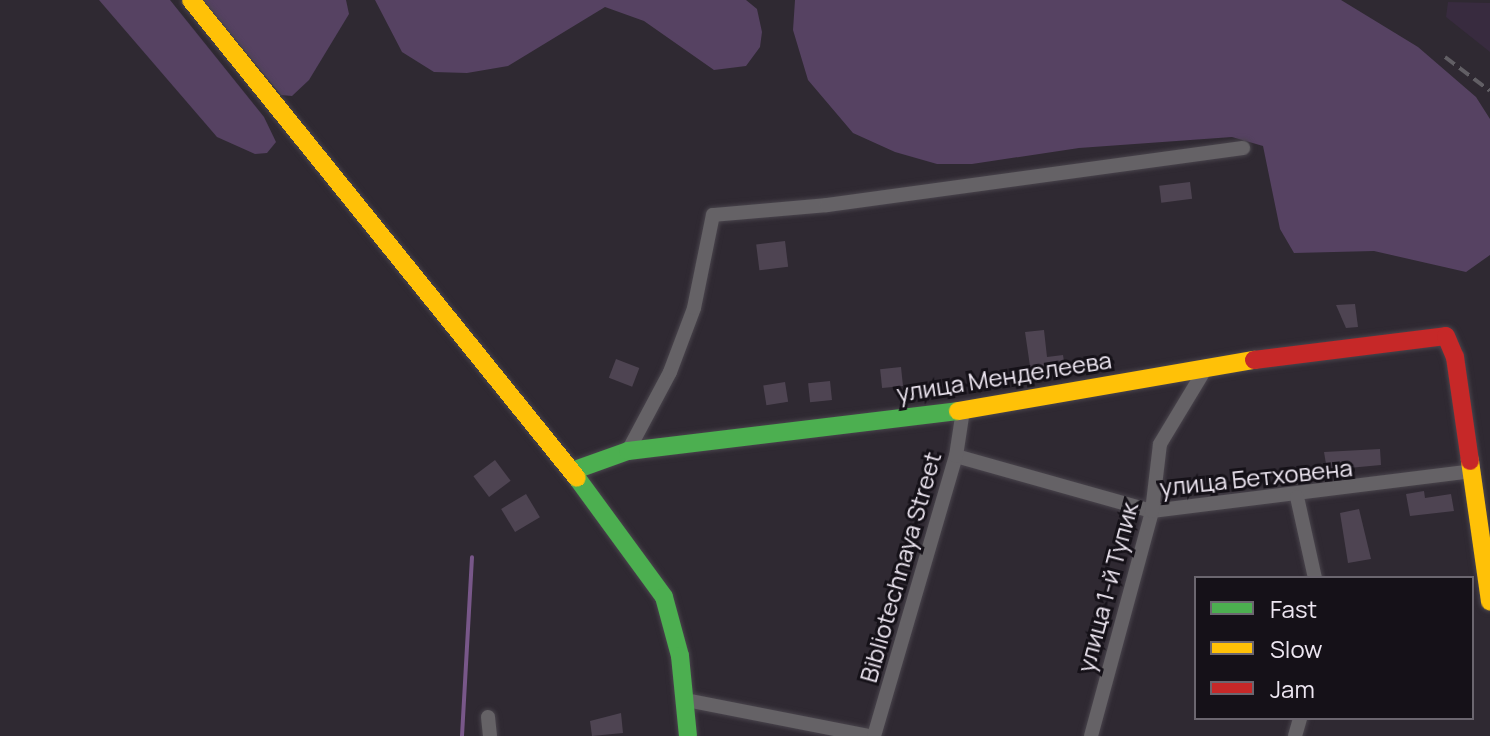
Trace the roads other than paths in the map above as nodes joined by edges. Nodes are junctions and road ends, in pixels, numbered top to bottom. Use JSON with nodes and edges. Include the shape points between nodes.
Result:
{"nodes":[{"id":1,"x":191,"y":0,"type":"edge"},
{"id":2,"x":1243,"y":148,"type":"dead end"},
{"id":3,"x":1207,"y":366,"type":"junction"},
{"id":4,"x":963,"y":410,"type":"junction"},
{"id":5,"x":628,"y":451,"type":"junction"},
{"id":6,"x":956,"y":456,"type":"junction"},
{"id":7,"x":572,"y":471,"type":"junction"},
{"id":8,"x":1471,"y":471,"type":"junction"},
{"id":9,"x":1297,"y":497,"type":"junction"},
{"id":10,"x":1152,"y":511,"type":"junction"},
{"id":11,"x":1315,"y":576,"type":"edge"},
{"id":12,"x":1490,"y":602,"type":"edge"},
{"id":13,"x":686,"y":700,"type":"junction"},
{"id":14,"x":488,"y":717,"type":"dead end"},
{"id":15,"x":490,"y":736,"type":"edge"},
{"id":16,"x":688,"y":736,"type":"edge"},
{"id":17,"x":872,"y":736,"type":"edge"},
{"id":18,"x":1091,"y":736,"type":"edge"}],
"edges":[{"from":1,"to":7,"type":"street"},
{"from":2,"to":5,"type":"street","via":[[827,205],[713,215],[694,308],[670,372]]},
{"from":3,"to":4,"type":"street","name":"улица Менделеева"},
{"from":3,"to":8,"type":"street","name":"улица Менделеева","via":[[1446,336],[1455,357]]},
{"from":3,"to":10,"type":"street","name":"улица 1-й Тупик","via":[[1160,444]]},
{"from":4,"to":5,"type":"street","name":"улица Менделеева"},
{"from":4,"to":6,"type":"street","name":"Bibliotechnaya Street"},
{"from":5,"to":7,"type":"street","name":"улица Менделеева"},
{"from":6,"to":10,"type":"street","name":"улица Бетховена"},
{"from":6,"to":17,"type":"street","name":"Bibliotechnaya Street"},
{"from":7,"to":13,"type":"street","via":[[664,597]]},
{"from":8,"to":9,"type":"street","name":"улица Бетховена"},
{"from":8,"to":12,"type":"street"},
{"from":9,"to":10,"type":"street","name":"улица Бетховена"},
{"from":9,"to":11,"type":"street"},
{"from":10,"to":18,"type":"street","name":"улица 1-й Тупик"},
{"from":13,"to":16,"type":"street"},
{"from":13,"to":17,"type":"street"},
{"from":14,"to":15,"type":"street"}]}
